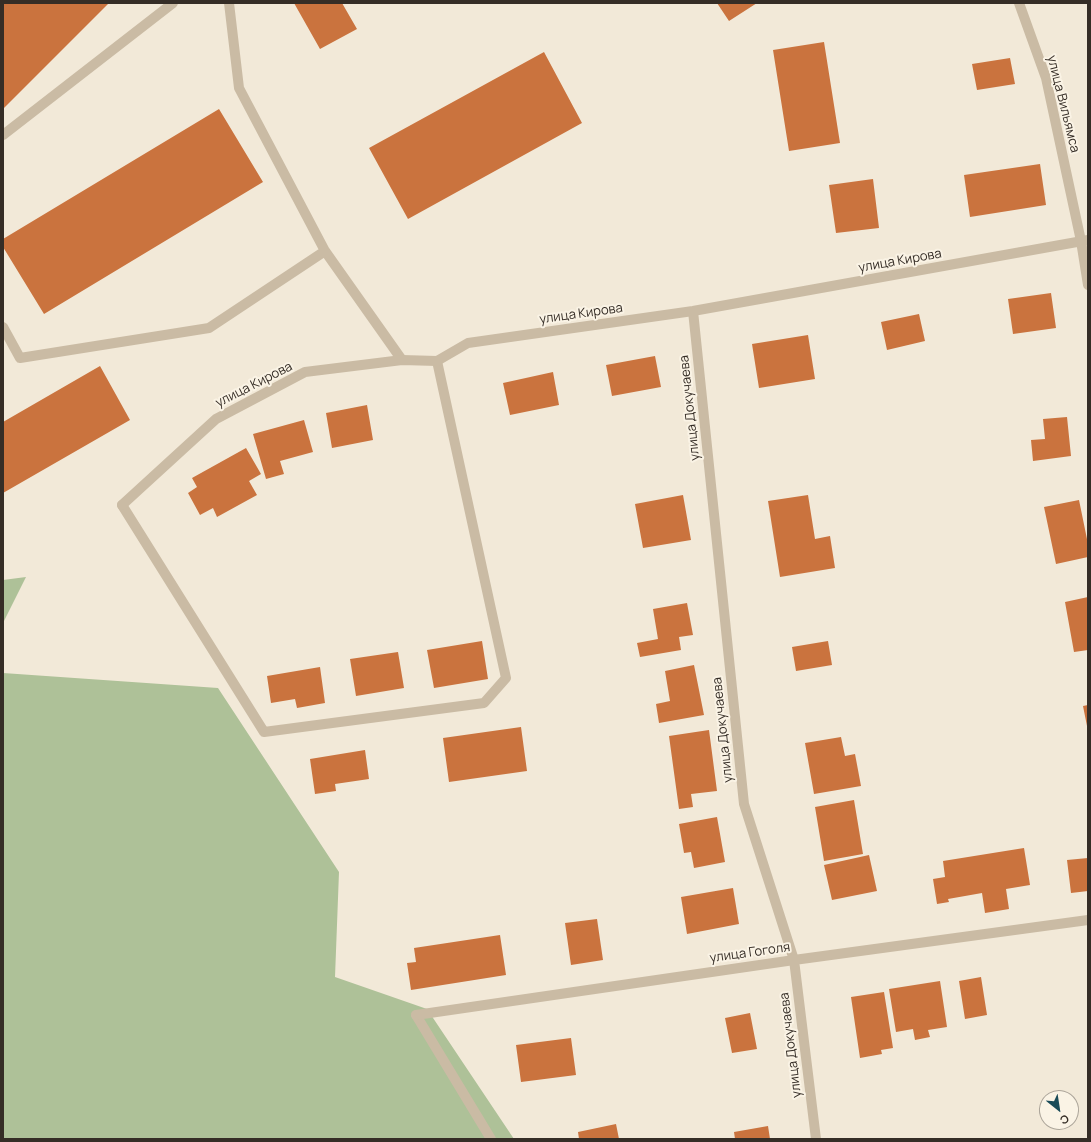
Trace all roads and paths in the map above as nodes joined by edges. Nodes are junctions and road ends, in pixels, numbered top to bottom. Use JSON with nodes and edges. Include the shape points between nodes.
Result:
{"nodes":[{"id":1,"x":173,"y":3,"type":"edge"},
{"id":2,"x":229,"y":3,"type":"edge"},
{"id":3,"x":1019,"y":3,"type":"edge"},
{"id":4,"x":3,"y":135,"type":"edge"},
{"id":5,"x":1084,"y":241,"type":"edge"},
{"id":6,"x":325,"y":251,"type":"junction"},
{"id":7,"x":1088,"y":285,"type":"edge"},
{"id":8,"x":693,"y":311,"type":"junction"},
{"id":9,"x":3,"y":327,"type":"edge"},
{"id":10,"x":402,"y":360,"type":"junction"},
{"id":11,"x":437,"y":362,"type":"junction"},
{"id":12,"x":1088,"y":920,"type":"edge"},
{"id":13,"x":794,"y":960,"type":"junction"},
{"id":14,"x":491,"y":1139,"type":"edge"},
{"id":15,"x":816,"y":1139,"type":"edge"}],
"edges":[{"from":1,"to":4,"type":"street"},
{"from":2,"to":6,"type":"street","via":[[238,88]]},
{"from":3,"to":5,"type":"street","name":"улица Вильямса","via":[[1046,78]]},
{"from":5,"to":7,"type":"street","name":"улица Вильямса"},
{"from":5,"to":8,"type":"street","name":"улица Кирова"},
{"from":6,"to":9,"type":"street","via":[[209,328],[20,358]]},
{"from":6,"to":10,"type":"street"},
{"from":8,"to":11,"type":"street","name":"улица Кирова","via":[[468,343]]},
{"from":8,"to":13,"type":"street","name":"улица Докучаева","via":[[744,804]]},
{"from":10,"to":11,"type":"street","name":"улица Кирова"},
{"from":10,"to":11,"type":"street","name":"улица Кирова","via":[[305,372],[216,419],[122,505],[264,732],[484,703],[506,678]]},
{"from":12,"to":13,"type":"street","name":"улица Гоголя"},
{"from":13,"to":14,"type":"street","name":"улица Гоголя","via":[[416,1016]]},
{"from":13,"to":15,"type":"street","name":"улица Докучаева"}]}
